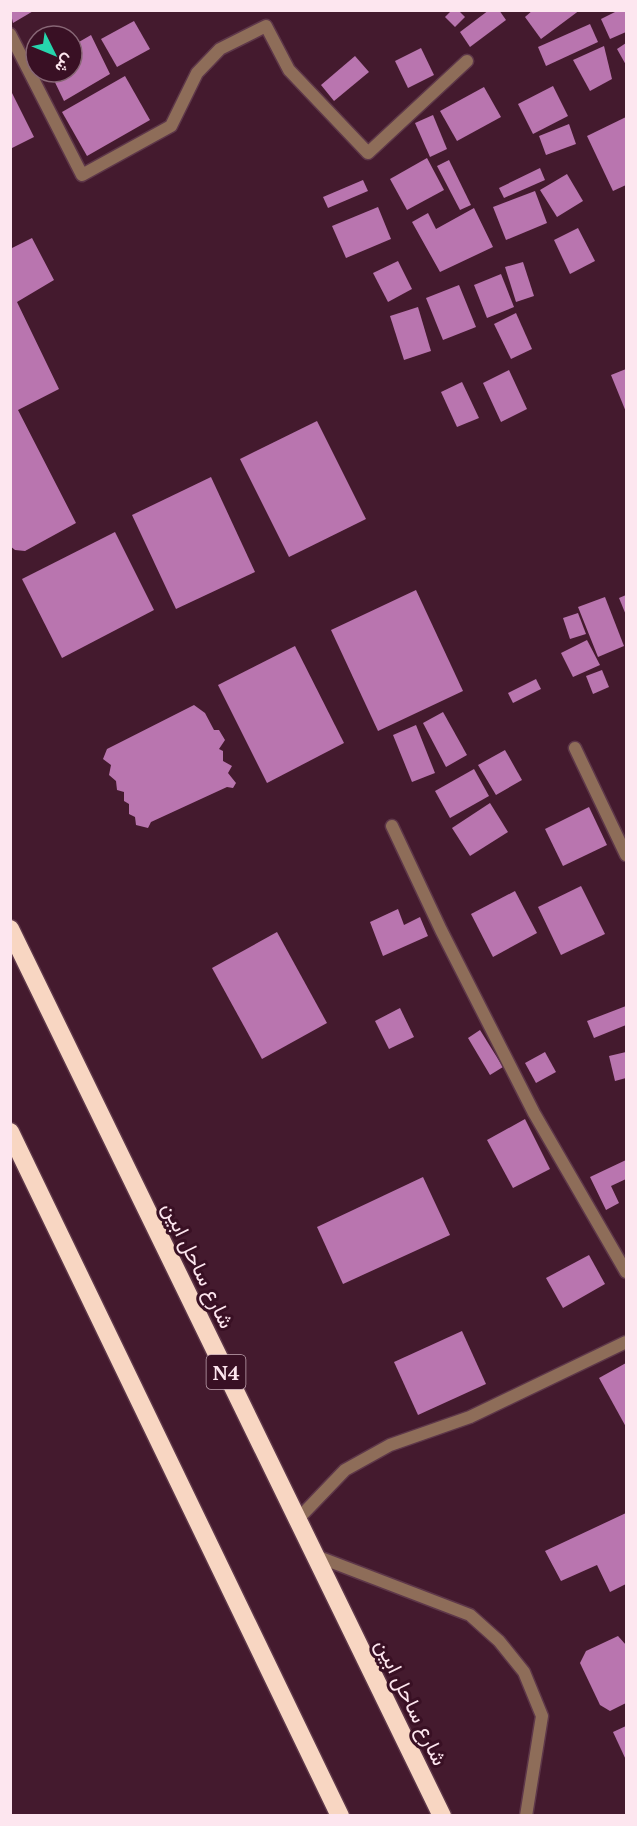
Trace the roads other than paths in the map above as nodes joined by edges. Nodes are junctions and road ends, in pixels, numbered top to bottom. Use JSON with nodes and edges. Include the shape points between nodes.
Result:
{"nodes":[{"id":1,"x":10,"y":34,"type":"edge"},
{"id":2,"x":467,"y":61,"type":"dead end"},
{"id":3,"x":575,"y":748,"type":"dead end"},
{"id":4,"x":393,"y":826,"type":"dead end"},
{"id":5,"x":627,"y":855,"type":"edge"},
{"id":6,"x":10,"y":929,"type":"edge"},
{"id":7,"x":10,"y":1132,"type":"edge"},
{"id":8,"x":622,"y":1253,"type":"edge"},
{"id":9,"x":627,"y":1272,"type":"edge"},
{"id":10,"x":627,"y":1342,"type":"edge"},
{"id":11,"x":298,"y":1519,"type":"junction"},
{"id":12,"x":316,"y":1556,"type":"junction"},
{"id":13,"x":340,"y":1815,"type":"edge"},
{"id":14,"x":442,"y":1815,"type":"edge"},
{"id":15,"x":526,"y":1815,"type":"edge"}],
"edges":[{"from":1,"to":2,"type":"street","via":[[82,175],[171,126],[197,73],[219,49],[266,26],[289,70],[368,153]]},
{"from":3,"to":5,"type":"street"},
{"from":4,"to":8,"type":"street","via":[[534,1113]]},
{"from":6,"to":11,"type":"highway","name":"شارع ساحل ابين","number":"N4"},
{"from":7,"to":13,"type":"highway"},
{"from":8,"to":9,"type":"street"},
{"from":10,"to":11,"type":"street","via":[[470,1417],[390,1445],[345,1470]]},
{"from":11,"to":12,"type":"highway","name":"شارع ساحل ابين","number":"N4"},
{"from":12,"to":14,"type":"highway","name":"شارع ساحل ابين","number":"N4"},
{"from":12,"to":15,"type":"street","via":[[470,1616],[499,1641],[524,1672],[542,1716]]}]}
